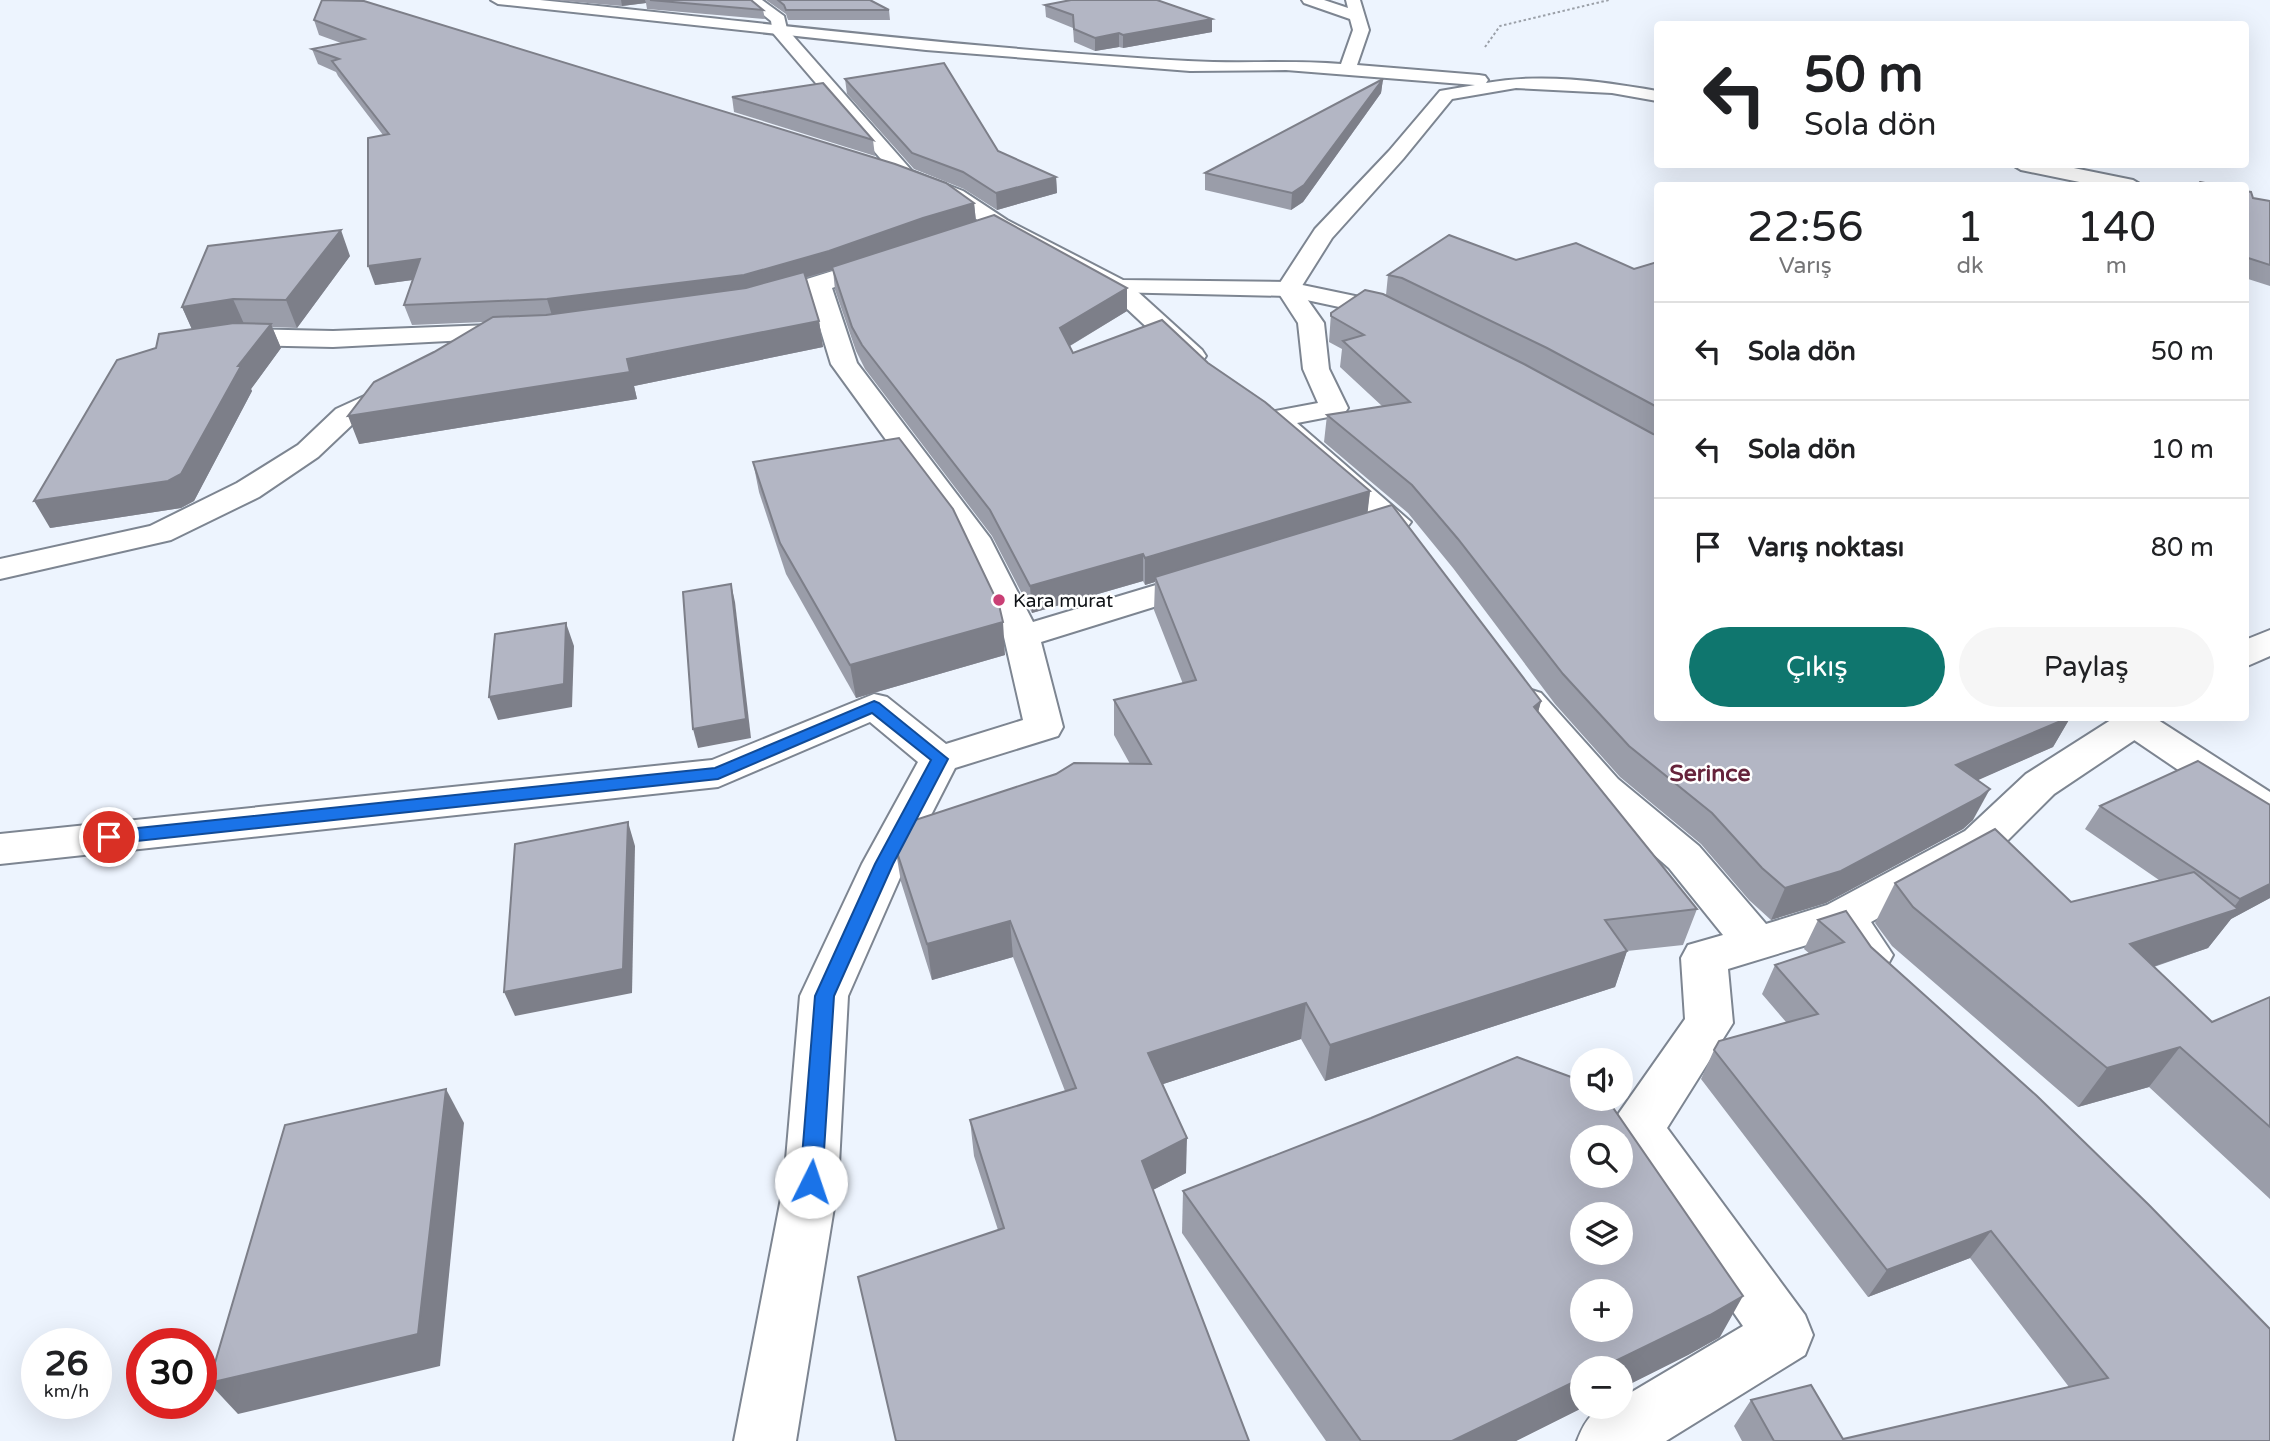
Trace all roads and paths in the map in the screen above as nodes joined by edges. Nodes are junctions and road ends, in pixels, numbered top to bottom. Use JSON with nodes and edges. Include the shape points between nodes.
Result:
{"nodes":[{"id":1,"x":498,"y":0,"type":"edge"},
{"id":2,"x":752,"y":0,"type":"edge"},
{"id":3,"x":1309,"y":0,"type":"edge"},
{"id":4,"x":1609,"y":0,"type":"edge"},
{"id":5,"x":1355,"y":8,"type":"edge"},
{"id":6,"x":779,"y":30,"type":"junction"},
{"id":7,"x":1347,"y":70,"type":"junction"},
{"id":8,"x":1462,"y":79,"type":"junction"},
{"id":9,"x":1516,"y":83,"type":"junction"},
{"id":10,"x":1654,"y":95,"type":"edge"},
{"id":11,"x":878,"y":167,"type":"edge"},
{"id":12,"x":2041,"y":168,"type":"edge"},
{"id":13,"x":905,"y":175,"type":"junction"},
{"id":14,"x":2113,"y":182,"type":"edge"},
{"id":15,"x":999,"y":225,"type":"junction"},
{"id":16,"x":973,"y":232,"type":"edge"},
{"id":17,"x":911,"y":252,"type":"edge"},
{"id":18,"x":819,"y":285,"type":"junction"},
{"id":19,"x":1118,"y":287,"type":"junction"},
{"id":20,"x":1288,"y":289,"type":"junction"},
{"id":21,"x":737,"y":306,"type":"edge"},
{"id":22,"x":1424,"y":328,"type":"edge"},
{"id":23,"x":541,"y":331,"type":"edge"},
{"id":24,"x":494,"y":332,"type":"junction"},
{"id":25,"x":204,"y":343,"type":"edge"},
{"id":26,"x":1210,"y":371,"type":"edge"},
{"id":27,"x":1328,"y":543,"type":"edge"},
{"id":28,"x":0,"y":569,"type":"edge"},
{"id":29,"x":1236,"y":571,"type":"edge"},
{"id":30,"x":1022,"y":637,"type":"junction"},
{"id":31,"x":2270,"y":641,"type":"edge"},
{"id":32,"x":2249,"y":654,"type":"edge"},
{"id":33,"x":1506,"y":671,"type":"edge"},
{"id":34,"x":2130,"y":721,"type":"edge"},
{"id":35,"x":2138,"y":721,"type":"edge"},
{"id":36,"x":940,"y":759,"type":"junction"},
{"id":37,"x":2270,"y":812,"type":"edge"},
{"id":38,"x":0,"y":849,"type":"edge"},
{"id":39,"x":1843,"y":917,"type":"junction"},
{"id":40,"x":1757,"y":944,"type":"junction"},
{"id":41,"x":1905,"y":989,"type":"edge"},
{"id":42,"x":765,"y":1441,"type":"edge"},
{"id":43,"x":1608,"y":1441,"type":"edge"}],
"edges":[{"from":1,"to":6,"type":"street"},
{"from":2,"to":6,"type":"street","via":[[779,19]]},
{"from":3,"to":5,"type":"street"},
{"from":4,"to":8,"type":"path","via":[[1500,26]]},
{"from":5,"to":7,"type":"street","via":[[1361,30]]},
{"from":6,"to":7,"type":"street","via":[[1190,66]]},
{"from":6,"to":13,"type":"street"},
{"from":7,"to":8,"type":"street"},
{"from":8,"to":9,"type":"street"},
{"from":9,"to":10,"type":"street","via":[[1612,88]]},
{"from":9,"to":20,"type":"street","via":[[1446,95],[1323,234]]},
{"from":11,"to":13,"type":"street"},
{"from":12,"to":14,"type":"street"},
{"from":13,"to":15,"type":"street","via":[[956,195]]},
{"from":15,"to":16,"type":"street"},
{"from":15,"to":19,"type":"street"},
{"from":17,"to":18,"type":"street"},
{"from":18,"to":21,"type":"street"},
{"from":18,"to":30,"type":"street","via":[[844,364],[974,538]]},
{"from":19,"to":20,"type":"street"},
{"from":19,"to":26,"type":"street"},
{"from":20,"to":22,"type":"street","via":[[1389,310]]},
{"from":20,"to":27,"type":"street","via":[[1311,323],[1316,369],[1334,408],[1264,411],[1406,536]]},
{"from":23,"to":24,"type":"street"},
{"from":24,"to":25,"type":"street","via":[[333,339],[246,337]]},
{"from":24,"to":28,"type":"street","via":[[346,415],[308,451],[248,490],[160,533]]},
{"from":29,"to":30,"type":"street"},
{"from":30,"to":36,"type":"street","via":[[1044,727]]},
{"from":31,"to":32,"type":"street"},
{"from":33,"to":40,"type":"street","via":[[1604,789],[1684,857]]},
{"from":34,"to":39,"type":"street","via":[[2040,784],[1980,842]]},
{"from":35,"to":37,"type":"street"},
{"from":36,"to":38,"type":"street","via":[[874,706],[718,773]]},
{"from":36,"to":42,"type":"street","via":[[884,864],[824,996],[811,1182]]},
{"from":39,"to":40,"type":"street"},
{"from":39,"to":41,"type":"street","via":[[1874,961]]},
{"from":40,"to":43,"type":"street","via":[[1704,958],[1709,1023],[1637,1129],[1783,1335]]}]}
